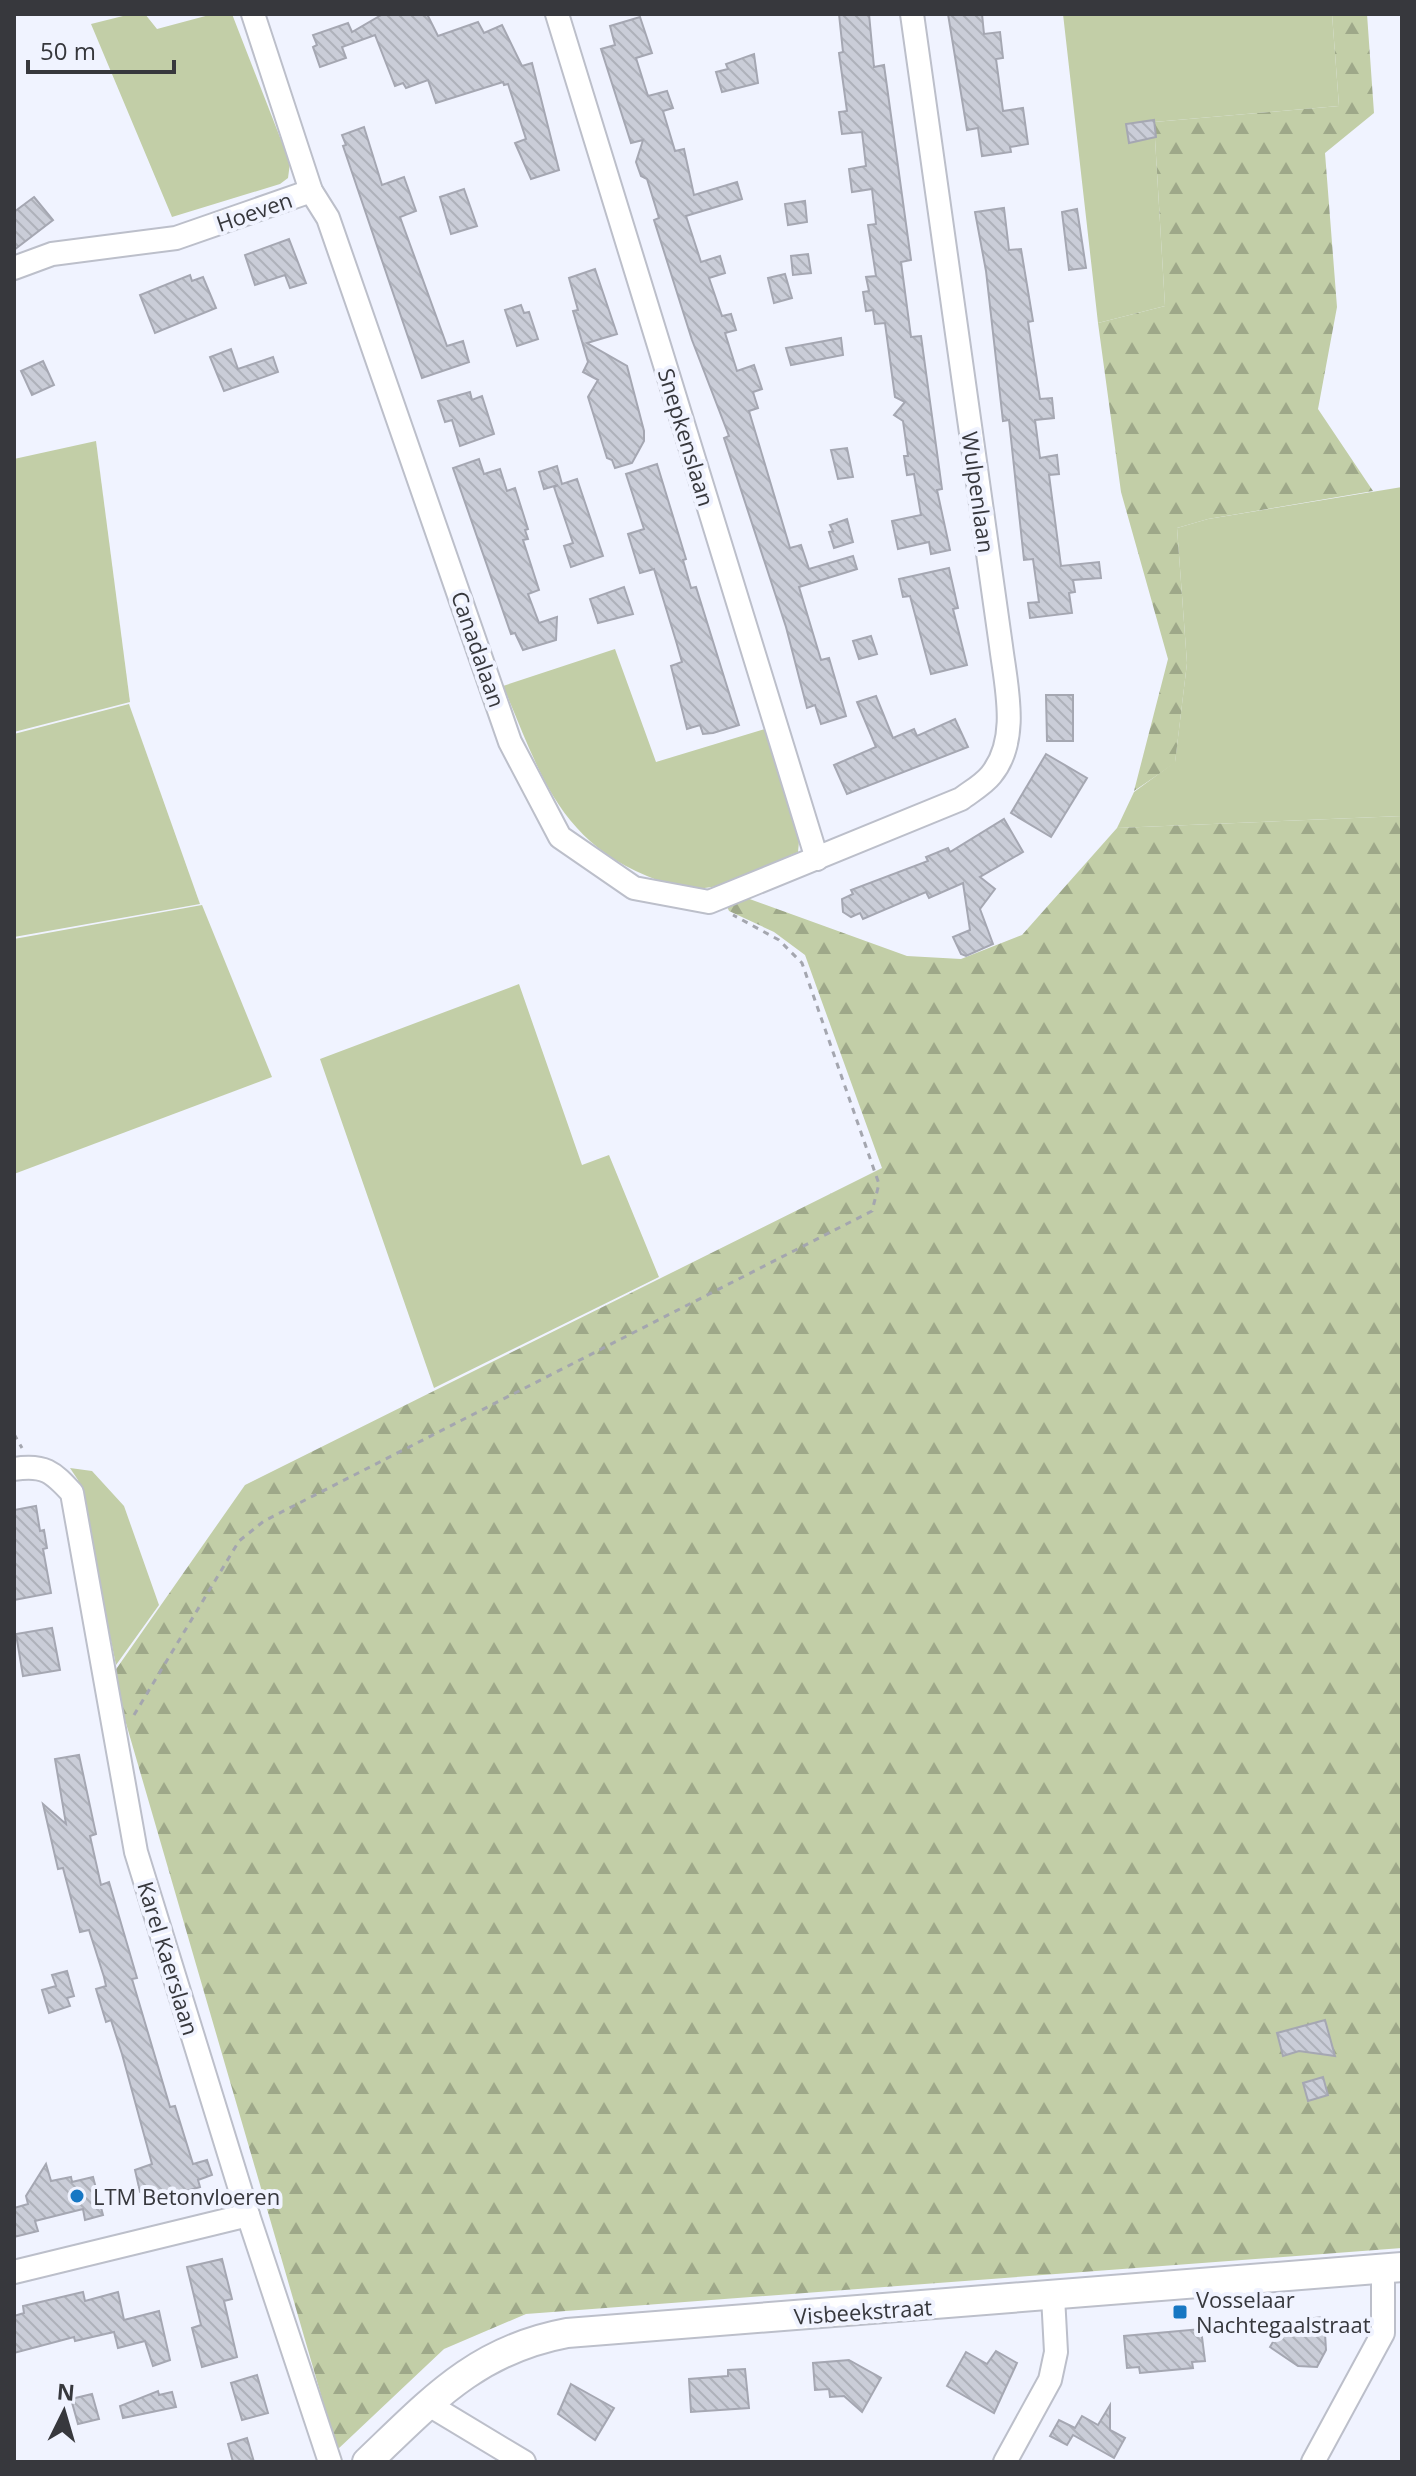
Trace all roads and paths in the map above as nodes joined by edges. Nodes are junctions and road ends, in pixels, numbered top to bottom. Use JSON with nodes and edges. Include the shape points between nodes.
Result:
{"nodes":[{"id":1,"x":253,"y":14,"type":"edge"},
{"id":2,"x":557,"y":14,"type":"edge"},
{"id":3,"x":912,"y":14,"type":"edge"},
{"id":4,"x":311,"y":191,"type":"junction"},
{"id":5,"x":14,"y":268,"type":"edge"},
{"id":6,"x":817,"y":859,"type":"junction"},
{"id":7,"x":709,"y":902,"type":"junction"},
{"id":8,"x":22,"y":1468,"type":"edge"},
{"id":9,"x":116,"y":1744,"type":"junction"},
{"id":10,"x":248,"y":2215,"type":"junction"},
{"id":11,"x":1393,"y":2268,"type":"edge"},
{"id":12,"x":14,"y":2272,"type":"edge"},
{"id":13,"x":1053,"y":2296,"type":"junction"},
{"id":14,"x":426,"y":2403,"type":"junction"},
{"id":15,"x":330,"y":2462,"type":"edge"},
{"id":16,"x":367,"y":2462,"type":"edge"},
{"id":17,"x":524,"y":2462,"type":"edge"},
{"id":18,"x":1005,"y":2462,"type":"edge"},
{"id":19,"x":1313,"y":2462,"type":"edge"}],
"edges":[{"from":1,"to":4,"type":"street","name":"Hoeven"},
{"from":2,"to":6,"type":"street","name":"Snepkenslaan"},
{"from":3,"to":6,"type":"street","name":"Wulpenlaan","via":[[1009,708],[1006,745],[991,775],[961,799]]},
{"from":4,"to":5,"type":"street","name":"Hoeven","via":[[176,238],[52,254]]},
{"from":4,"to":7,"type":"street","name":"Canadalaan","via":[[328,218],[510,742],[560,837],[634,888]]},
{"from":6,"to":7,"type":"street"},
{"from":7,"to":9,"type":"path","via":[[779,940],[802,963],[879,1184],[872,1211],[264,1521],[239,1541]]},
{"from":8,"to":9,"type":"street","name":"Karel Kaerslaan","via":[[54,1472],[72,1493]]},
{"from":9,"to":10,"type":"street","name":"Karel Kaerslaan","via":[[136,1852]]},
{"from":10,"to":12,"type":"street"},
{"from":10,"to":15,"type":"street","name":"Karel Kaerslaan"},
{"from":11,"to":13,"type":"street","name":"Visbeekstraat"},
{"from":11,"to":19,"type":"street","via":[[1383,2333]]},
{"from":13,"to":14,"type":"street","name":"Visbeekstraat","via":[[567,2333],[528,2340],[470,2369]]},
{"from":13,"to":18,"type":"street","via":[[1056,2352],[1050,2380]]},
{"from":14,"to":16,"type":"street","name":"Visbeekstraat"},
{"from":14,"to":17,"type":"street"}]}
